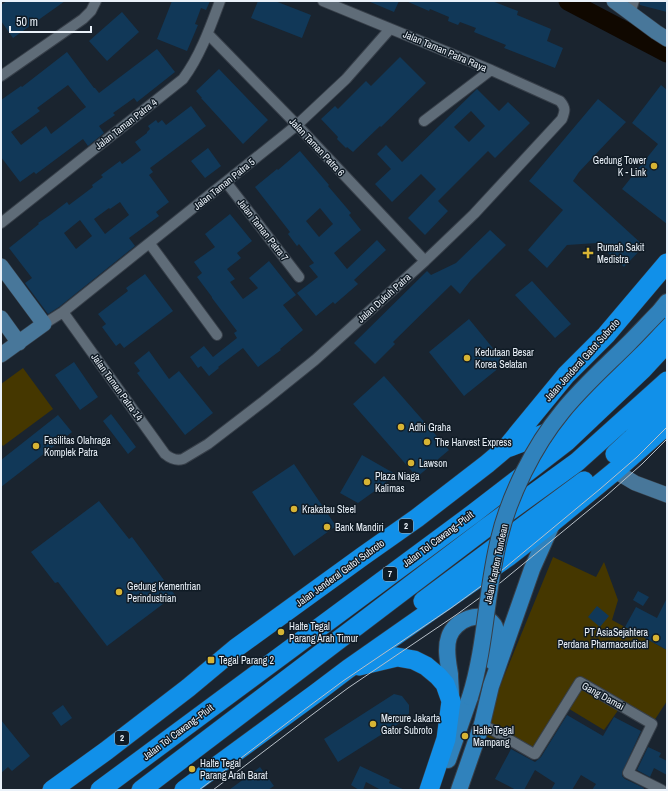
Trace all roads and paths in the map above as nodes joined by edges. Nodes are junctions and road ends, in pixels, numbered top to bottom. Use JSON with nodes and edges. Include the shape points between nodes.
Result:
{"nodes":[{"id":1,"x":96,"y":1,"type":"edge"},
{"id":2,"x":220,"y":1,"type":"edge"},
{"id":3,"x":323,"y":1,"type":"edge"},
{"id":4,"x":614,"y":1,"type":"edge"},
{"id":5,"x":632,"y":7,"type":"edge"},
{"id":6,"x":390,"y":29,"type":"junction"},
{"id":7,"x":208,"y":34,"type":"junction"},
{"id":8,"x":667,"y":39,"type":"edge"},
{"id":9,"x":491,"y":70,"type":"junction"},
{"id":10,"x":1,"y":76,"type":"edge"},
{"id":11,"x":564,"y":106,"type":"joint"},
{"id":12,"x":424,"y":121,"type":"dead end"},
{"id":13,"x":297,"y":125,"type":"junction"},
{"id":14,"x":226,"y":182,"type":"junction"},
{"id":15,"x":1,"y":223,"type":"edge"},
{"id":16,"x":150,"y":244,"type":"junction"},
{"id":17,"x":425,"y":261,"type":"junction"},
{"id":18,"x":667,"y":263,"type":"edge"},
{"id":19,"x":1,"y":266,"type":"edge"},
{"id":20,"x":299,"y":277,"type":"dead end"},
{"id":21,"x":665,"y":309,"type":"edge"},
{"id":22,"x":63,"y":312,"type":"junction"},
{"id":23,"x":1,"y":318,"type":"edge"},
{"id":24,"x":44,"y":324,"type":"junction"},
{"id":25,"x":217,"y":335,"type":"dead end"},
{"id":26,"x":19,"y":343,"type":"junction"},
{"id":27,"x":667,"y":343,"type":"edge"},
{"id":28,"x":1,"y":355,"type":"edge"},
{"id":29,"x":667,"y":381,"type":"edge"},
{"id":30,"x":667,"y":401,"type":"edge"},
{"id":31,"x":667,"y":425,"type":"edge"},
{"id":32,"x":506,"y":448,"type":"junction"},
{"id":33,"x":174,"y":459,"type":"joint"},
{"id":34,"x":615,"y":471,"type":"junction"},
{"id":35,"x":667,"y":495,"type":"edge"},
{"id":36,"x":553,"y":522,"type":"junction"},
{"id":37,"x":355,"y":664,"type":"junction"},
{"id":38,"x":491,"y":686,"type":"junction"},
{"id":39,"x":451,"y":701,"type":"junction"},
{"id":40,"x":482,"y":724,"type":"junction"},
{"id":41,"x":54,"y":790,"type":"edge"},
{"id":42,"x":100,"y":790,"type":"edge"},
{"id":43,"x":141,"y":790,"type":"edge"},
{"id":44,"x":184,"y":790,"type":"edge"},
{"id":45,"x":429,"y":790,"type":"edge"},
{"id":46,"x":435,"y":790,"type":"edge"},
{"id":47,"x":460,"y":790,"type":"edge"},
{"id":48,"x":662,"y":790,"type":"edge"}],
"edges":[{"from":1,"to":10,"type":"street","via":[[83,19]]},
{"from":2,"to":7,"type":"street","name":"Jalan Taman Patra 4"},
{"from":3,"to":6,"type":"street","name":"Jalan Taman Patra Raya"},
{"from":4,"to":5,"type":"street"},
{"from":5,"to":8,"type":"street","via":[[656,32]]},
{"from":6,"to":9,"type":"street","name":"Jalan Taman Patra Raya"},
{"from":6,"to":13,"type":"street","name":"Jalan Taman Patra 5","via":[[346,79]]},
{"from":7,"to":13,"type":"street","name":"Jalan Taman Patra 6"},
{"from":7,"to":15,"type":"street","name":"Jalan Taman Patra 4","via":[[189,70],[177,84]]},
{"from":9,"to":11,"type":"street","name":"Jalan Taman Patra Raya","via":[[552,97]]},
{"from":9,"to":12,"type":"street"},
{"from":11,"to":17,"type":"street","name":"Jalan Dukuh Patra","via":[[562,119],[474,214]]},
{"from":13,"to":14,"type":"street","name":"Jalan Taman Patra 5"},
{"from":13,"to":17,"type":"street","name":"Jalan Taman Patra 6"},
{"from":14,"to":16,"type":"street","name":"Jalan Taman Patra 5"},
{"from":14,"to":20,"type":"street","name":"Jalan Taman Patra 7"},
{"from":16,"to":22,"type":"street","name":"Jalan Taman Patra 5"},
{"from":16,"to":25,"type":"street"},
{"from":17,"to":33,"type":"street","name":"Jalan Dukuh Patra","via":[[315,360],[264,401],[208,444],[183,459]]},
{"from":18,"to":32,"type":"highway","name":"Jalan Jenderal Gatot Subroto","number":"2","via":[[606,336],[566,375]]},
{"from":19,"to":24,"type":"street"},
{"from":21,"to":32,"type":"highway","via":[[633,360],[594,398],[558,427]]},
{"from":21,"to":46,"type":"main road","name":"Jalan Kapten Tendean","bridge":true,"via":[[591,380],[562,413],[540,442],[526,468],[510,502],[499,538],[476,678]]},
{"from":22,"to":24,"type":"street","name":"Jalan Taman Patra 5"},
{"from":22,"to":33,"type":"street","name":"Jalan Taman Patra 14","via":[[165,454]]},
{"from":23,"to":26,"type":"street"},
{"from":24,"to":26,"type":"street"},
{"from":26,"to":28,"type":"street"},
{"from":27,"to":42,"type":"highway","name":"Jalan Tol Cawang–Pluit","number":"7","via":[[566,442]]},
{"from":29,"to":43,"type":"highway","name":"Jalan Tol Cawang–Pluit","number":"7","via":[[577,462]]},
{"from":30,"to":37,"type":"highway","via":[[628,442],[588,478],[419,604]]},
{"from":31,"to":34,"type":"highway"},
{"from":32,"to":41,"type":"highway","name":"Jalan Jenderal Gatot Subroto","number":"2","via":[[417,518],[236,648],[106,752]]},
{"from":34,"to":35,"type":"street","via":[[636,483]]},
{"from":34,"to":36,"type":"highway"},
{"from":36,"to":37,"type":"highway","via":[[508,557]]},
{"from":36,"to":38,"type":"main road","via":[[532,569]]},
{"from":37,"to":39,"type":"highway","via":[[397,657],[414,660],[438,676],[445,684]]},
{"from":37,"to":44,"type":"highway"},
{"from":38,"to":39,"type":"main road","via":[[496,632],[494,626],[482,618],[466,619],[455,626],[448,639]]},
{"from":38,"to":40,"type":"main road"},
{"from":39,"to":45,"type":"highway","via":[[446,739]]},
{"from":40,"to":47,"type":"main road"},
{"from":40,"to":48,"type":"street","name":"Gang Damai","via":[[535,754],[580,682],[652,724],[628,773]]}]}
